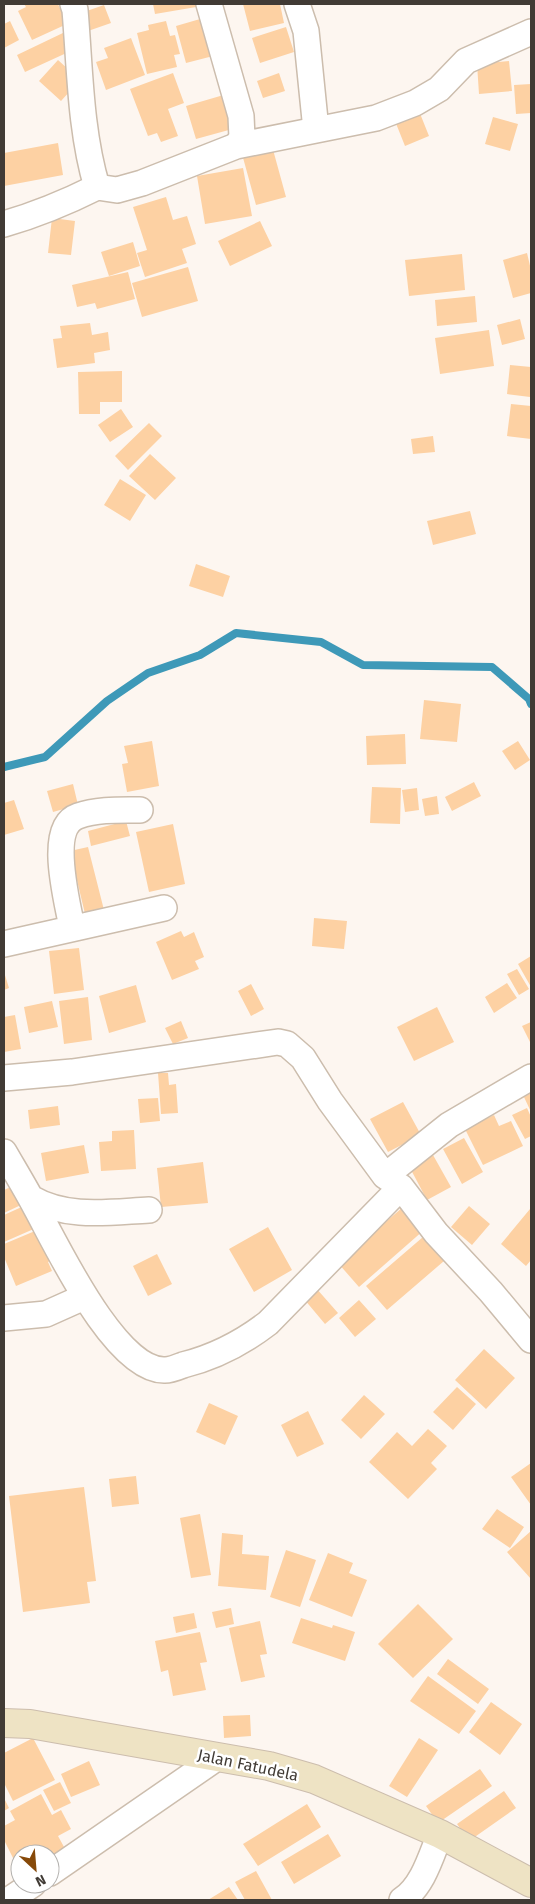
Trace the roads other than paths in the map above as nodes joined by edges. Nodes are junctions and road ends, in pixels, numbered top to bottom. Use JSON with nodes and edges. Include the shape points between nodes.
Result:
{"nodes":[{"id":1,"x":73,"y":4,"type":"edge"},
{"id":2,"x":209,"y":4,"type":"edge"},
{"id":3,"x":297,"y":4,"type":"edge"},
{"id":4,"x":531,"y":32,"type":"edge"},
{"id":5,"x":316,"y":130,"type":"junction"},
{"id":6,"x":236,"y":146,"type":"junction"},
{"id":7,"x":97,"y":187,"type":"junction"},
{"id":8,"x":13,"y":221,"type":"edge"},
{"id":9,"x":4,"y":238,"type":"edge"},
{"id":10,"x":140,"y":810,"type":"dead end"},
{"id":11,"x":164,"y":908,"type":"dead end"},
{"id":12,"x":72,"y":928,"type":"junction"},
{"id":13,"x":4,"y":944,"type":"edge"},
{"id":14,"x":531,"y":1077,"type":"edge"},
{"id":15,"x":4,"y":1078,"type":"edge"},
{"id":16,"x":4,"y":1152,"type":"edge"},
{"id":17,"x":393,"y":1181,"type":"junction"},
{"id":18,"x":31,"y":1198,"type":"junction"},
{"id":19,"x":149,"y":1210,"type":"dead end"},
{"id":20,"x":84,"y":1297,"type":"junction"},
{"id":21,"x":4,"y":1318,"type":"edge"},
{"id":22,"x":531,"y":1340,"type":"edge"},
{"id":23,"x":4,"y":1723,"type":"edge"},
{"id":24,"x":218,"y":1757,"type":"junction"},
{"id":25,"x":440,"y":1834,"type":"junction"},
{"id":26,"x":60,"y":1866,"type":"edge"},
{"id":27,"x":531,"y":1883,"type":"edge"},
{"id":28,"x":402,"y":1900,"type":"edge"}],
"edges":[{"from":1,"to":7,"type":"street","via":[[86,135]]},
{"from":2,"to":6,"type":"street","via":[[241,116],[242,138]]},
{"from":3,"to":5,"type":"street","via":[[306,31]]},
{"from":4,"to":5,"type":"street","via":[[466,61],[439,89],[415,103],[376,118]]},
{"from":5,"to":6,"type":"street"},
{"from":6,"to":7,"type":"street","via":[[142,183],[118,190]]},
{"from":7,"to":8,"type":"street","via":[[60,206]]},
{"from":8,"to":9,"type":"street"},
{"from":10,"to":12,"type":"street","via":[[85,814],[66,824],[60,852]]},
{"from":11,"to":12,"type":"street"},
{"from":12,"to":13,"type":"street"},
{"from":14,"to":17,"type":"street","via":[[449,1125]]},
{"from":15,"to":17,"type":"street","via":[[72,1072],[278,1042],[287,1044],[303,1058],[330,1100]]},
{"from":16,"to":18,"type":"street"},
{"from":17,"to":20,"type":"street","via":[[268,1323],[225,1351],[165,1370],[152,1368],[139,1362],[121,1345]]},
{"from":17,"to":22,"type":"street"},
{"from":18,"to":19,"type":"street","via":[[78,1213]]},
{"from":18,"to":20,"type":"street"},
{"from":20,"to":21,"type":"street","via":[[46,1314]]},
{"from":23,"to":24,"type":"street","name":"Jalan Fatudela","via":[[30,1724]]},
{"from":24,"to":25,"type":"street","name":"Jalan Fatudela","via":[[269,1766],[314,1779]]},
{"from":24,"to":26,"type":"street"},
{"from":25,"to":27,"type":"street","name":"Jalan Fatudela"},
{"from":25,"to":28,"type":"street","via":[[422,1877]]}]}
